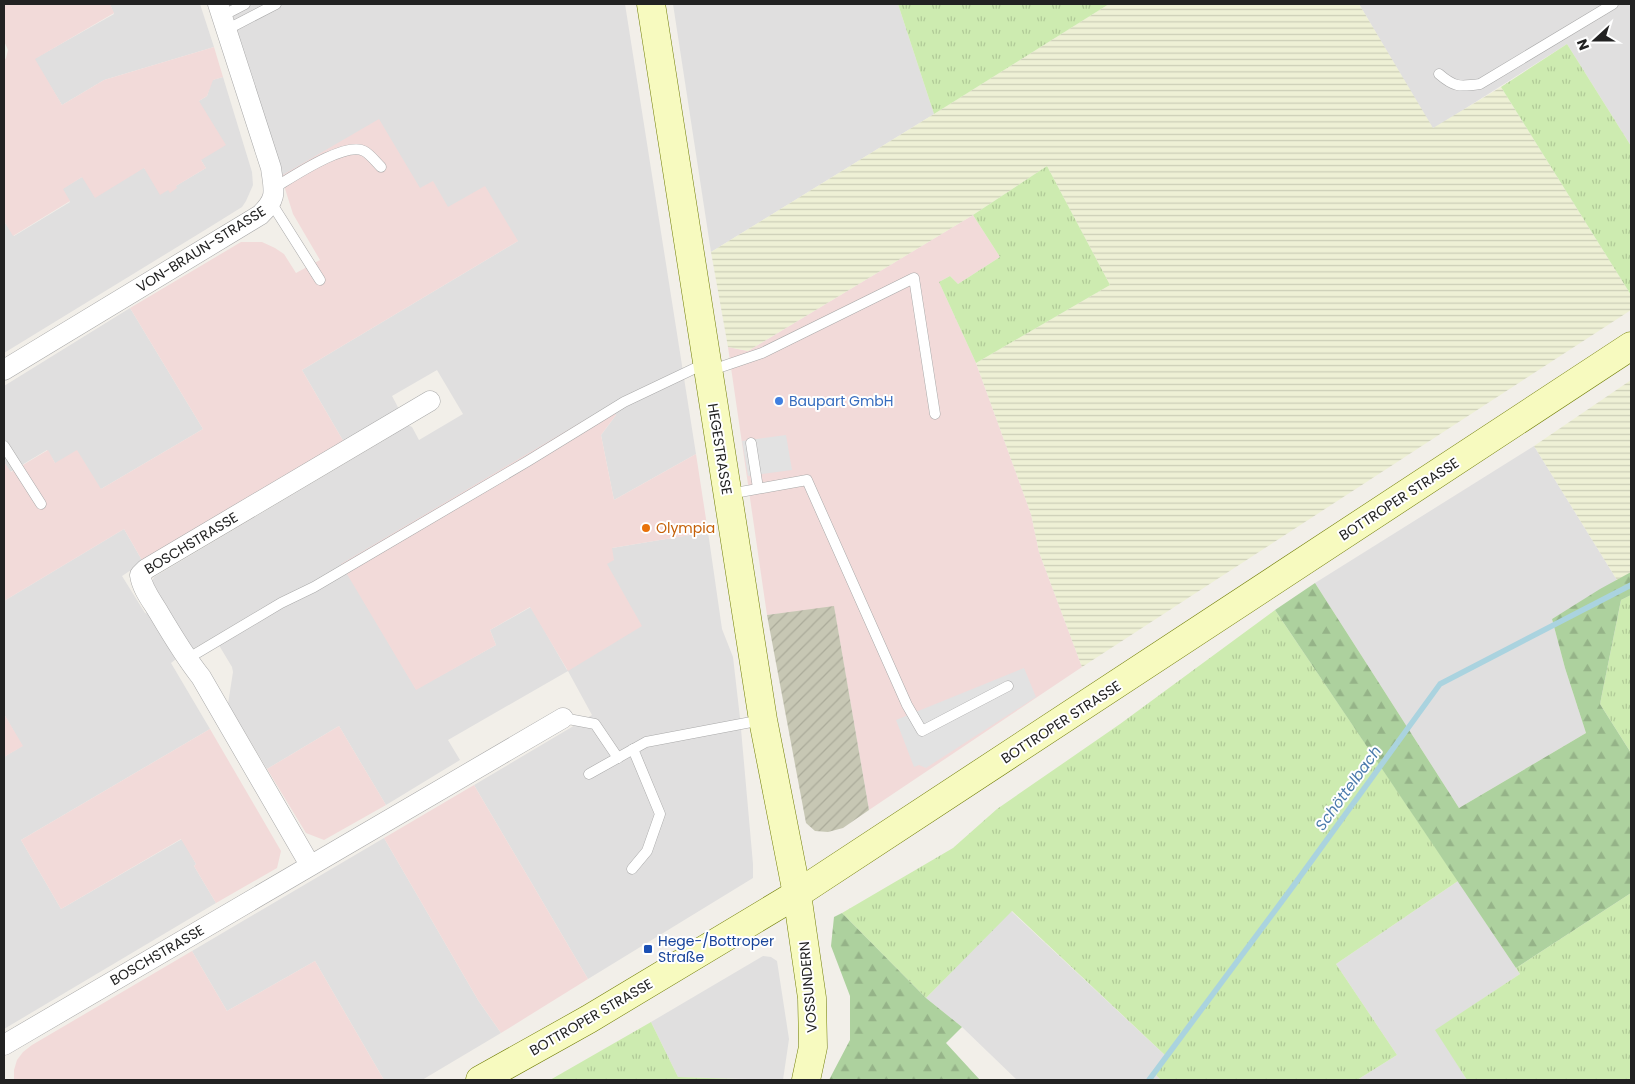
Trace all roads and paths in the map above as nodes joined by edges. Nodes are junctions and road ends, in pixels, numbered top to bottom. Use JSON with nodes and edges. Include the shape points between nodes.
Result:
{"nodes":[{"id":1,"x":245,"y":4,"type":"edge"},
{"id":2,"x":276,"y":4,"type":"edge"},
{"id":3,"x":651,"y":4,"type":"edge"},
{"id":4,"x":1613,"y":4,"type":"edge"},
{"id":5,"x":222,"y":17,"type":"edge"},
{"id":6,"x":1439,"y":74,"type":"dead end"},
{"id":7,"x":381,"y":167,"type":"dead end"},
{"id":8,"x":273,"y":196,"type":"junction"},
{"id":9,"x":320,"y":280,"type":"dead end"},
{"id":10,"x":1631,"y":346,"type":"edge"},
{"id":11,"x":707,"y":367,"type":"junction"},
{"id":12,"x":4,"y":370,"type":"edge"},
{"id":13,"x":430,"y":402,"type":"dead end"},
{"id":14,"x":936,"y":414,"type":"dead end"},
{"id":15,"x":751,"y":443,"type":"dead end"},
{"id":16,"x":4,"y":446,"type":"edge"},
{"id":17,"x":758,"y":488,"type":"junction"},
{"id":18,"x":728,"y":494,"type":"junction"},
{"id":19,"x":41,"y":504,"type":"dead end"},
{"id":20,"x":187,"y":659,"type":"junction"},
{"id":21,"x":1008,"y":686,"type":"dead end"},
{"id":22,"x":563,"y":718,"type":"joint"},
{"id":23,"x":763,"y":720,"type":"junction"},
{"id":24,"x":633,"y":749,"type":"junction"},
{"id":25,"x":618,"y":758,"type":"junction"},
{"id":26,"x":589,"y":774,"type":"dead end"},
{"id":27,"x":310,"y":865,"type":"junction"},
{"id":28,"x":632,"y":869,"type":"dead end"},
{"id":29,"x":797,"y":894,"type":"junction"},
{"id":30,"x":4,"y":1045,"type":"edge"},
{"id":31,"x":480,"y":1080,"type":"edge"},
{"id":32,"x":806,"y":1080,"type":"edge"}],
"edges":[{"from":1,"to":5,"type":"lane"},
{"from":2,"to":5,"type":"lane"},
{"from":3,"to":11,"type":"main road","name":"HEGESTRASSE"},
{"from":4,"to":6,"type":"lane","via":[[1480,84],[1451,84]]},
{"from":5,"to":8,"type":"street","name":"VON-BRAUN-STRASSE","via":[[271,168]]},
{"from":7,"to":8,"type":"lane","via":[[365,151],[353,148],[321,160]]},
{"from":8,"to":9,"type":"lane"},
{"from":8,"to":12,"type":"street","name":"VON-BRAUN-STRASSE","via":[[260,215]]},
{"from":10,"to":29,"type":"main road","name":"BOTTROPER STRASSE"},
{"from":11,"to":14,"type":"lane","via":[[762,353],[914,278]]},
{"from":11,"to":18,"type":"main road","name":"HEGESTRASSE"},
{"from":11,"to":20,"type":"lane","via":[[624,402]]},
{"from":13,"to":20,"type":"street","name":"BOSCHSTRASSE","via":[[140,575]]},
{"from":15,"to":17,"type":"lane"},
{"from":16,"to":19,"type":"lane"},
{"from":17,"to":18,"type":"lane"},
{"from":17,"to":21,"type":"lane","via":[[807,480],[907,705],[922,731]]},
{"from":18,"to":23,"type":"main road","name":"HEGESTRASSE"},
{"from":20,"to":27,"type":"street","name":"BOSCHSTRASSE","via":[[201,677]]},
{"from":22,"to":25,"type":"lane","via":[[595,724]]},
{"from":22,"to":27,"type":"street","name":"BOSCHSTRASSE"},
{"from":23,"to":24,"type":"lane","via":[[646,742]]},
{"from":23,"to":29,"type":"main road","name":"HEGESTRASSE"},
{"from":24,"to":25,"type":"lane"},
{"from":24,"to":28,"type":"lane","via":[[660,814],[647,851]]},
{"from":25,"to":26,"type":"lane"},
{"from":27,"to":30,"type":"street","name":"BOSCHSTRASSE"},
{"from":29,"to":31,"type":"main road","name":"BOTTROPER STRASSE"},
{"from":29,"to":32,"type":"main road","name":"VOSSUNDERN","via":[[812,998],[813,1047]]}]}
